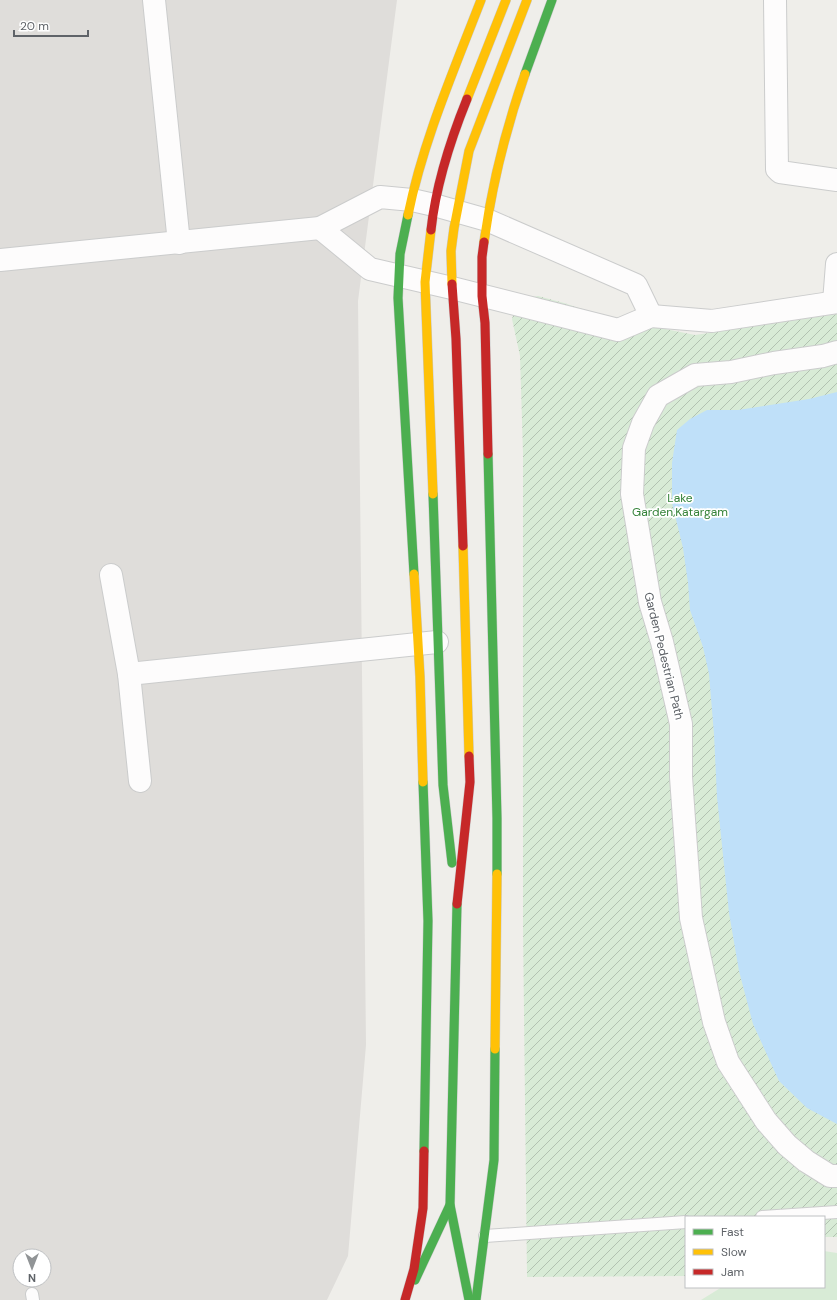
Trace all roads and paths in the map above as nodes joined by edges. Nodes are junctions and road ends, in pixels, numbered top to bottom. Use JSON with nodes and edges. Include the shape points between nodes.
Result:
{"nodes":[{"id":1,"x":154,"y":0,"type":"edge"},
{"id":2,"x":481,"y":0,"type":"edge"},
{"id":3,"x":506,"y":0,"type":"edge"},
{"id":4,"x":527,"y":0,"type":"edge"},
{"id":5,"x":552,"y":0,"type":"edge"},
{"id":6,"x":775,"y":0,"type":"edge"},
{"id":7,"x":837,"y":180,"type":"edge"},
{"id":8,"x":412,"y":200,"type":"junction"},
{"id":9,"x":434,"y":205,"type":"junction"},
{"id":10,"x":457,"y":211,"type":"junction"},
{"id":11,"x":487,"y":220,"type":"junction"},
{"id":12,"x":320,"y":228,"type":"junction"},
{"id":13,"x":179,"y":243,"type":"junction"},
{"id":14,"x":0,"y":260,"type":"edge"},
{"id":15,"x":837,"y":264,"type":"edge"},
{"id":16,"x":398,"y":276,"type":"junction"},
{"id":17,"x":425,"y":282,"type":"junction"},
{"id":18,"x":452,"y":288,"type":"junction"},
{"id":19,"x":482,"y":296,"type":"junction"},
{"id":20,"x":836,"y":302,"type":"edge"},
{"id":21,"x":652,"y":316,"type":"junction"},
{"id":22,"x":837,"y":352,"type":"edge"},
{"id":23,"x":111,"y":575,"type":"dead end"},
{"id":24,"x":428,"y":642,"type":"junction"},
{"id":25,"x":129,"y":674,"type":"junction"},
{"id":26,"x":140,"y":781,"type":"dead end"},
{"id":27,"x":457,"y":902,"type":"junction"},
{"id":28,"x":837,"y":1176,"type":"edge"},
{"id":29,"x":450,"y":1205,"type":"junction"},
{"id":30,"x":837,"y":1212,"type":"edge"},
{"id":31,"x":777,"y":1216,"type":"edge"},
{"id":32,"x":685,"y":1222,"type":"edge"},
{"id":33,"x":486,"y":1236,"type":"junction"},
{"id":34,"x":406,"y":1299,"type":"edge"},
{"id":35,"x":469,"y":1300,"type":"edge"},
{"id":36,"x":476,"y":1300,"type":"edge"}],
"edges":[{"from":1,"to":13,"type":"street"},
{"from":2,"to":8,"type":"main road","via":[[426,144]]},
{"from":3,"to":9,"type":"main road","via":[[452,135]]},
{"from":4,"to":10,"type":"main road","via":[[469,151]]},
{"from":5,"to":11,"type":"main road","via":[[501,152]]},
{"from":6,"to":7,"type":"street","via":[[777,169],[780,172]]},
{"from":8,"to":9,"type":"street"},
{"from":8,"to":12,"type":"street","via":[[380,197]]},
{"from":8,"to":16,"type":"main road"},
{"from":9,"to":10,"type":"street"},
{"from":9,"to":17,"type":"main road"},
{"from":10,"to":11,"type":"street"},
{"from":10,"to":18,"type":"main road","via":[[451,251]]},
{"from":11,"to":19,"type":"main road","via":[[482,257]]},
{"from":11,"to":21,"type":"street","via":[[636,285]]},
{"from":12,"to":13,"type":"street"},
{"from":12,"to":16,"type":"street","via":[[370,269]]},
{"from":13,"to":14,"type":"street"},
{"from":15,"to":20,"type":"street"},
{"from":16,"to":17,"type":"street"},
{"from":16,"to":24,"type":"main road","via":[[399,332]]},
{"from":17,"to":18,"type":"street"},
{"from":17,"to":24,"type":"main road"},
{"from":18,"to":19,"type":"street"},
{"from":18,"to":27,"type":"main road","via":[[470,782]]},
{"from":19,"to":21,"type":"street","via":[[618,330]]},
{"from":19,"to":33,"type":"main road","via":[[485,323],[497,818],[494,1160]]},
{"from":20,"to":21,"type":"street","via":[[712,321]]},
{"from":22,"to":28,"type":"street","name":"Garden Pedestrian Path","via":[[731,372],[695,375],[658,396],[643,423],[634,448],[632,494],[650,602],[681,724],[681,777],[691,918],[714,1022],[728,1062],[766,1120],[806,1161],[830,1176]]},
{"from":23,"to":25,"type":"street"},
{"from":24,"to":25,"type":"street"},
{"from":24,"to":27,"type":"main road"},
{"from":24,"to":34,"type":"main road","via":[[428,945],[423,1208],[414,1269]]},
{"from":25,"to":26,"type":"street"},
{"from":27,"to":29,"type":"main road"},
{"from":29,"to":34,"type":"main road"},
{"from":29,"to":35,"type":"main road"},
{"from":30,"to":31,"type":"lane"},
{"from":32,"to":33,"type":"lane"},
{"from":33,"to":36,"type":"main road"}]}
